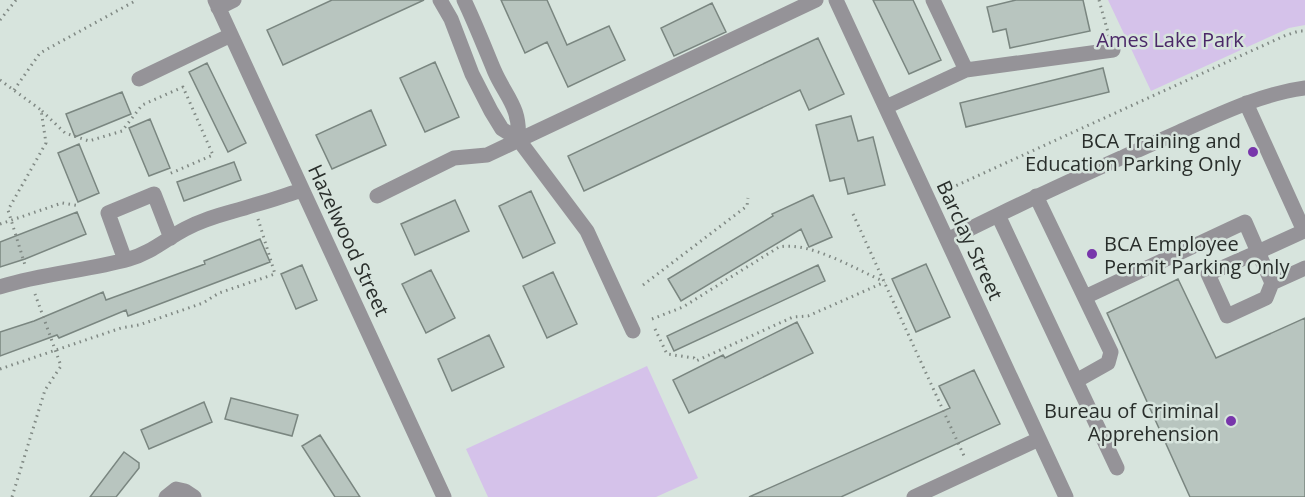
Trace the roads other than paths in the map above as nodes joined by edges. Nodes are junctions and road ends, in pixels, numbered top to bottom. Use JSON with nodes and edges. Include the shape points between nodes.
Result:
{"nodes":[{"id":1,"x":234,"y":0,"type":"edge"},
{"id":2,"x":440,"y":0,"type":"edge"},
{"id":3,"x":464,"y":0,"type":"edge"},
{"id":4,"x":816,"y":0,"type":"edge"},
{"id":5,"x":836,"y":0,"type":"edge"},
{"id":6,"x":933,"y":0,"type":"edge"},
{"id":7,"x":216,"y":4,"type":"edge"},
{"id":8,"x":231,"y":35,"type":"junction"},
{"id":9,"x":1113,"y":50,"type":"road end"},
{"id":10,"x":966,"y":70,"type":"junction"},
{"id":11,"x":139,"y":79,"type":"dead end"},
{"id":12,"x":1305,"y":88,"type":"edge"},
{"id":13,"x":1246,"y":103,"type":"junction"},
{"id":14,"x":886,"y":107,"type":"junction"},
{"id":15,"x":518,"y":139,"type":"junction"},
{"id":16,"x":302,"y":190,"type":"junction"},
{"id":17,"x":377,"y":196,"type":"dead end"},
{"id":18,"x":1036,"y":196,"type":"junction"},
{"id":19,"x":998,"y":215,"type":"junction"},
{"id":20,"x":171,"y":238,"type":"junction"},
{"id":21,"x":947,"y":240,"type":"junction"},
{"id":22,"x":1258,"y":252,"type":"junction"},
{"id":23,"x":125,"y":260,"type":"junction"},
{"id":24,"x":1305,"y":268,"type":"edge"},
{"id":25,"x":1272,"y":283,"type":"junction"},
{"id":26,"x":0,"y":287,"type":"edge"},
{"id":27,"x":1086,"y":297,"type":"junction"},
{"id":28,"x":633,"y":332,"type":"dead end"},
{"id":29,"x":1076,"y":381,"type":"junction"},
{"id":30,"x":1039,"y":439,"type":"junction"},
{"id":31,"x":1117,"y":468,"type":"dead end"},
{"id":32,"x":166,"y":497,"type":"edge"},
{"id":33,"x":194,"y":497,"type":"edge"},
{"id":34,"x":444,"y":497,"type":"edge"},
{"id":35,"x":914,"y":497,"type":"edge"},
{"id":36,"x":1066,"y":497,"type":"edge"}],
"edges":[{"from":1,"to":7,"type":"street"},
{"from":2,"to":15,"type":"street","via":[[491,111],[502,129]]},
{"from":3,"to":15,"type":"street","via":[[494,72],[515,107]]},
{"from":4,"to":15,"type":"street"},
{"from":5,"to":14,"type":"street","name":"Barclay Street"},
{"from":6,"to":10,"type":"street"},
{"from":7,"to":8,"type":"street","name":"Hazelwood Street"},
{"from":8,"to":11,"type":"street"},
{"from":8,"to":16,"type":"street","name":"Hazelwood Street"},
{"from":9,"to":10,"type":"street"},
{"from":10,"to":14,"type":"street"},
{"from":12,"to":13,"type":"street","via":[[1277,92]]},
{"from":13,"to":18,"type":"street"},
{"from":13,"to":22,"type":"street","via":[[1304,231]]},
{"from":14,"to":21,"type":"street","name":"Barclay Street"},
{"from":15,"to":17,"type":"street","via":[[487,155],[454,158]]},
{"from":15,"to":28,"type":"street","via":[[587,231]]},
{"from":16,"to":20,"type":"street","via":[[219,214]]},
{"from":16,"to":34,"type":"street","name":"Hazelwood Street"},
{"from":18,"to":19,"type":"street"},
{"from":18,"to":27,"type":"street"},
{"from":19,"to":21,"type":"street"},
{"from":19,"to":29,"type":"street"},
{"from":20,"to":23,"type":"street"},
{"from":20,"to":23,"type":"street","via":[[153,194],[108,213]]},
{"from":21,"to":30,"type":"street","name":"Barclay Street"},
{"from":22,"to":25,"type":"street"},
{"from":22,"to":25,"type":"street","via":[[1208,274],[1227,316],[1266,298]]},
{"from":22,"to":27,"type":"street","via":[[1245,222]]},
{"from":23,"to":26,"type":"street"},
{"from":24,"to":25,"type":"street"},
{"from":27,"to":29,"type":"street","via":[[1111,352],[1108,363]]},
{"from":29,"to":31,"type":"street"},
{"from":30,"to":35,"type":"street"},
{"from":30,"to":36,"type":"street","name":"Barclay Street"},
{"from":32,"to":33,"type":"street","via":[[176,489]]}]}
